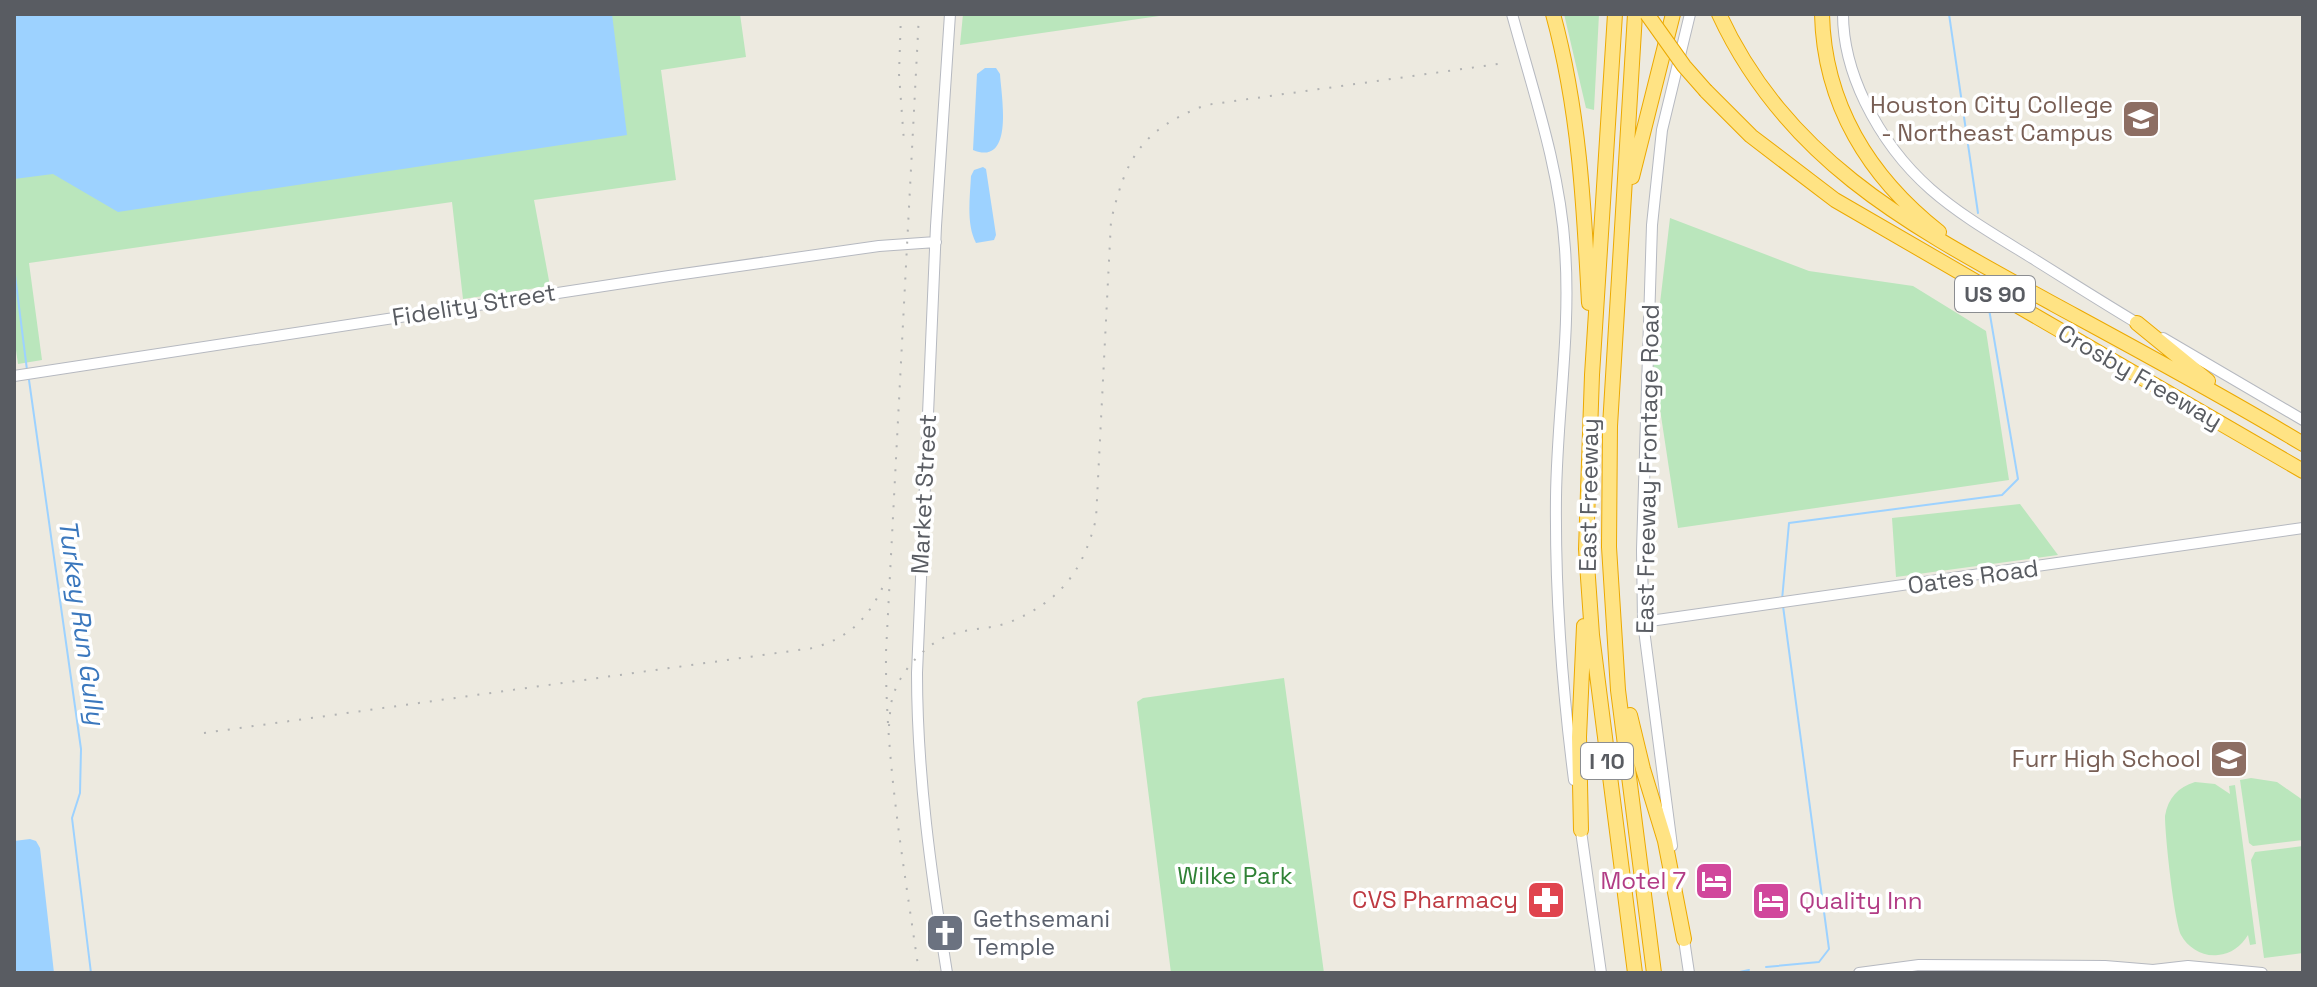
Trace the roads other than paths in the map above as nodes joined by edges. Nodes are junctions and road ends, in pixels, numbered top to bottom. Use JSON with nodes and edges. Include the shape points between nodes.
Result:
{"nodes":[{"id":1,"x":950,"y":14,"type":"edge"},
{"id":2,"x":1512,"y":14,"type":"edge"},
{"id":3,"x":1553,"y":14,"type":"edge"},
{"id":4,"x":1614,"y":14,"type":"edge"},
{"id":5,"x":1635,"y":14,"type":"edge"},
{"id":6,"x":1647,"y":14,"type":"edge"},
{"id":7,"x":1673,"y":14,"type":"edge"},
{"id":8,"x":1690,"y":14,"type":"edge"},
{"id":9,"x":1719,"y":14,"type":"edge"},
{"id":10,"x":1822,"y":14,"type":"edge"},
{"id":11,"x":1843,"y":14,"type":"edge"},
{"id":12,"x":936,"y":242,"type":"junction"},
{"id":13,"x":1987,"y":268,"type":"junction"},
{"id":14,"x":1619,"y":277,"type":"junction"},
{"id":15,"x":2137,"y":323,"type":"junction"},
{"id":16,"x":1592,"y":375,"type":"junction"},
{"id":17,"x":14,"y":376,"type":"edge"},
{"id":18,"x":2236,"y":404,"type":"junction"},
{"id":19,"x":2303,"y":420,"type":"edge"},
{"id":20,"x":2303,"y":444,"type":"edge"},
{"id":21,"x":2303,"y":471,"type":"edge"},
{"id":22,"x":2303,"y":528,"type":"edge"},
{"id":23,"x":1586,"y":549,"type":"junction"},
{"id":24,"x":1643,"y":622,"type":"junction"},
{"id":25,"x":1613,"y":632,"type":"junction"},
{"id":26,"x":1581,"y":830,"type":"junction"},
{"id":27,"x":1684,"y":939,"type":"junction"},
{"id":28,"x":1687,"y":959,"type":"junction"},
{"id":29,"x":1654,"y":971,"type":"edge"},
{"id":30,"x":2157,"y":971,"type":"edge"},
{"id":31,"x":1601,"y":972,"type":"edge"},
{"id":32,"x":1635,"y":972,"type":"edge"},
{"id":33,"x":947,"y":973,"type":"edge"},
{"id":34,"x":1681,"y":973,"type":"edge"},
{"id":35,"x":1689,"y":973,"type":"edge"},
{"id":36,"x":1859,"y":973,"type":"edge"},
{"id":37,"x":2262,"y":973,"type":"edge"}],
"edges":[{"from":1,"to":12,"type":"main road","name":"Market Street"},
{"from":2,"to":26,"type":"main road","via":[[1551,156],[1565,246],[1557,574],[1566,716]]},
{"from":3,"to":16,"type":"highway","via":[[1581,160]]},
{"from":4,"to":16,"type":"highway","name":"East Freeway","number":"I 10"},
{"from":5,"to":14,"type":"highway","name":"East Freeway","number":"I 10"},
{"from":6,"to":21,"type":"highway","name":"Crosby Freeway","number":"US 90","bridge":true,"via":[[1684,66],[1751,136],[1835,200]]},
{"from":7,"to":14,"type":"highway","via":[[1633,172]]},
{"from":8,"to":24,"type":"main road","name":"East Freeway Frontage Road","via":[[1662,130],[1652,225]]},
{"from":9,"to":13,"type":"highway","name":"Crosby Freeway","number":"US 90","via":[[1783,116],[1837,169],[1895,214]]},
{"from":10,"to":13,"type":"highway","via":[[1822,37],[1837,95],[1877,173],[1936,230]]},
{"from":11,"to":15,"type":"main road","via":[[1856,83],[1875,123],[1916,178],[1958,213]]},
{"from":12,"to":17,"type":"main road","name":"Fidelity Street","via":[[669,276]]},
{"from":12,"to":33,"type":"main road","name":"Market Street","via":[[917,728]]},
{"from":13,"to":18,"type":"highway","name":"Crosby Freeway","number":"US 90"},
{"from":14,"to":25,"type":"highway","name":"East Freeway","number":"I 10","via":[[1609,462]]},
{"from":15,"to":18,"type":"highway"},
{"from":15,"to":19,"type":"main road"},
{"from":16,"to":23,"type":"highway","name":"East Freeway","number":"I 10"},
{"from":18,"to":20,"type":"highway","name":"Crosby Freeway","number":"US 90"},
{"from":22,"to":24,"type":"main road","name":"Oates Road"},
{"from":23,"to":26,"type":"highway"},
{"from":23,"to":32,"type":"highway","name":"East Freeway","number":"I 10","via":[[1597,680]]},
{"from":24,"to":27,"type":"main road","name":"East Freeway Frontage Road"},
{"from":25,"to":27,"type":"highway"},
{"from":25,"to":29,"type":"highway","name":"East Freeway","number":"I 10"},
{"from":26,"to":31,"type":"main road"},
{"from":27,"to":28,"type":"main road","name":"East Freeway Frontage Road"},
{"from":28,"to":34,"type":"main road"},
{"from":28,"to":35,"type":"main road","name":"East Freeway Frontage Road"},
{"from":30,"to":36,"type":"main road","via":[[1919,965]]},
{"from":30,"to":37,"type":"main road","via":[[2188,966]]}]}
